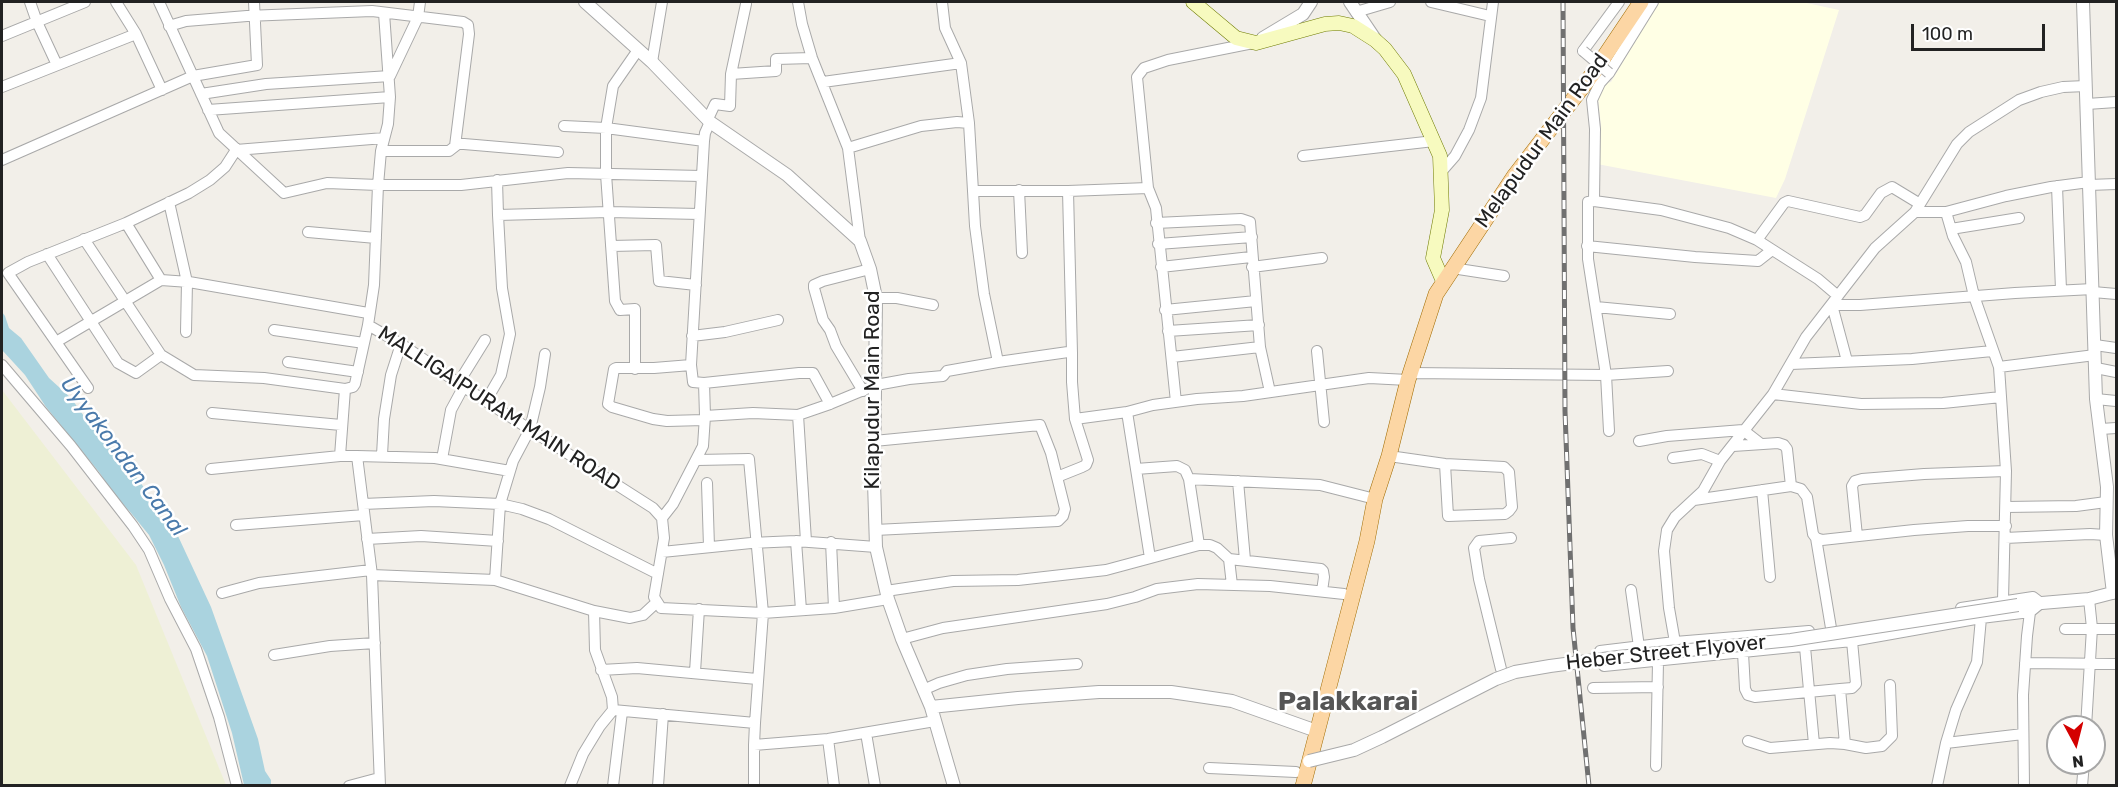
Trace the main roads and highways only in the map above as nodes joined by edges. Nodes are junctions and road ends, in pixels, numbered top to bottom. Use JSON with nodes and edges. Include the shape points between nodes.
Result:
{"nodes":[{"id":1,"x":1193,"y":2,"type":"edge"},
{"id":2,"x":1629,"y":2,"type":"edge"},
{"id":3,"x":1641,"y":2,"type":"edge"},
{"id":4,"x":1447,"y":274,"type":"junction"},
{"id":5,"x":1303,"y":786,"type":"edge"}],
"edges":[{"from":1,"to":4,"type":"main road","via":[[1236,38],[1256,43],[1339,23],[1353,26],[1376,40],[1404,74],[1440,156],[1442,210],[1433,258]]},
{"from":2,"to":4,"type":"main road","name":"Melapudur Main Road","via":[[1464,234]]},
{"from":3,"to":4,"type":"main road","name":"Melapudur Main Road"},
{"from":4,"to":5,"type":"main road","name":"Melapudur Main Road","via":[[1436,294],[1409,376]]}]}
